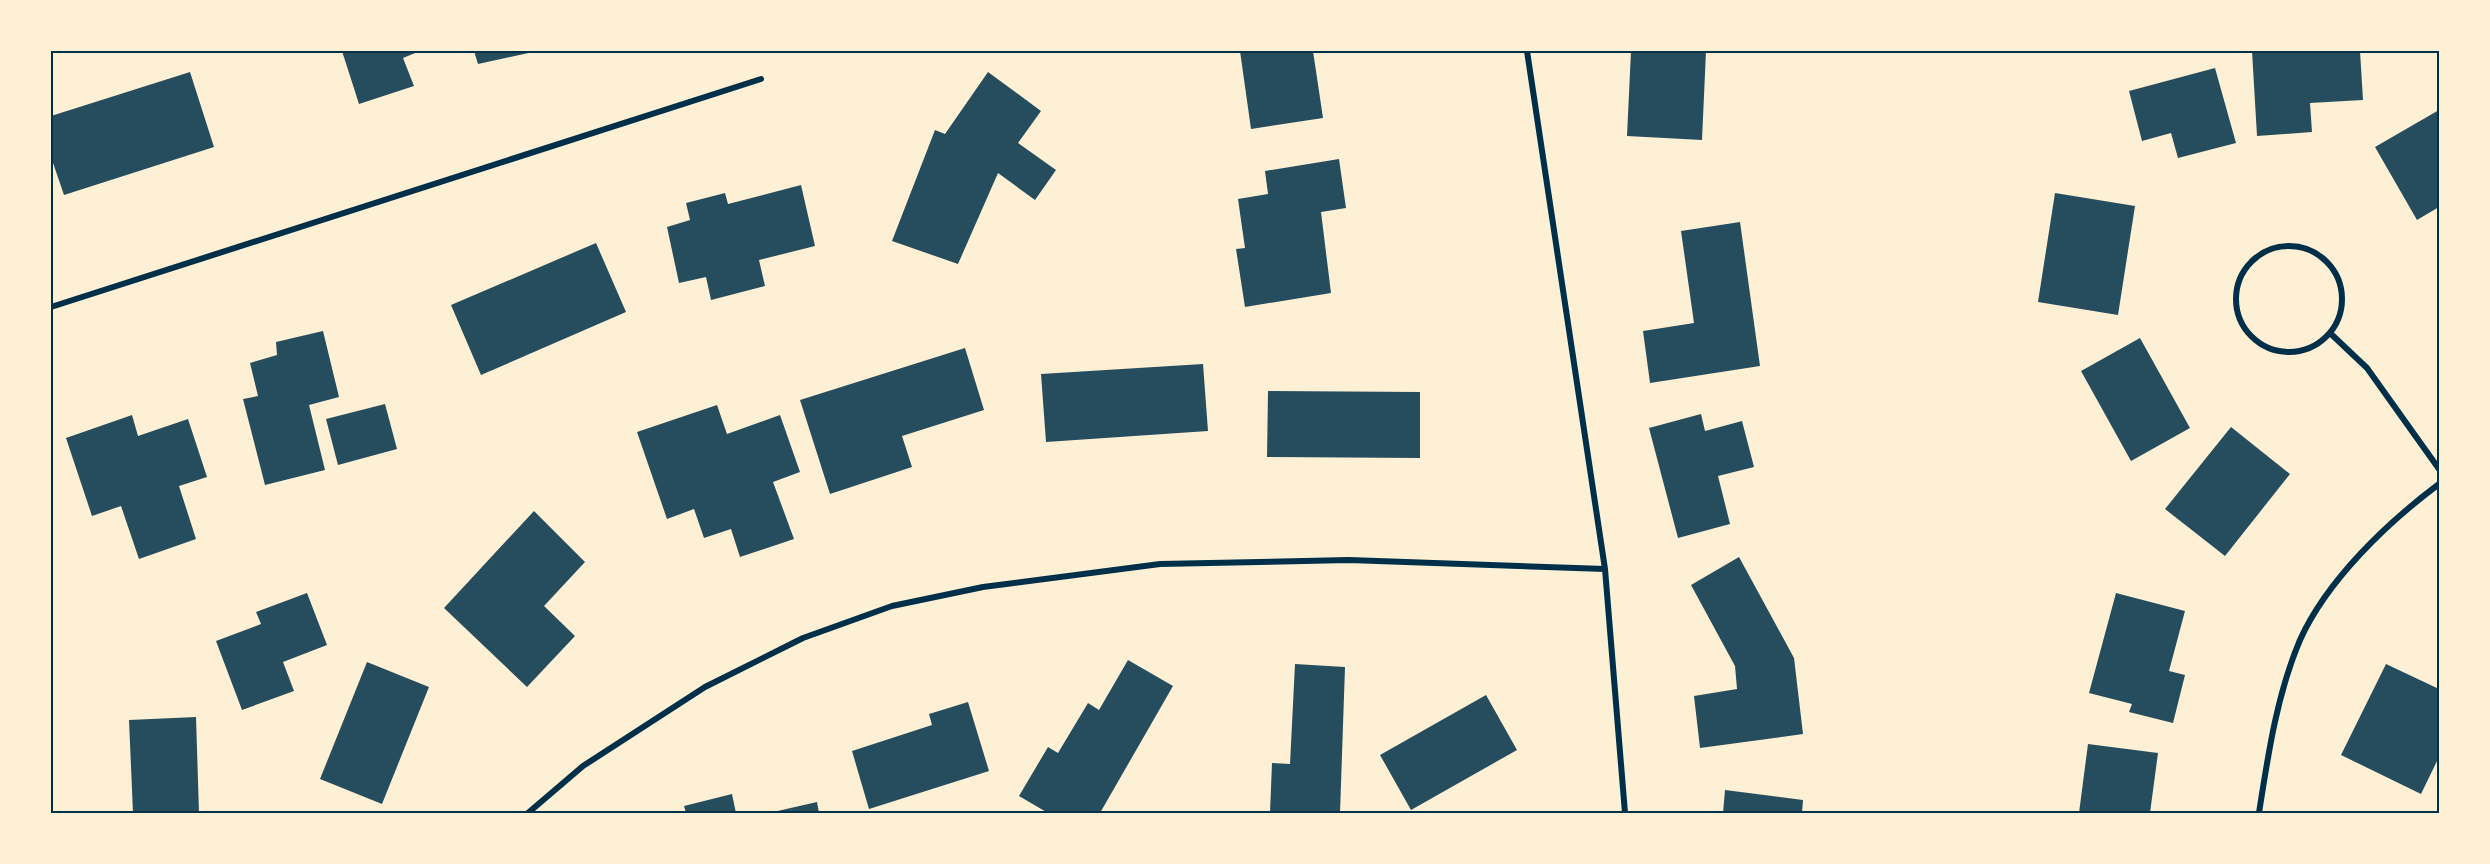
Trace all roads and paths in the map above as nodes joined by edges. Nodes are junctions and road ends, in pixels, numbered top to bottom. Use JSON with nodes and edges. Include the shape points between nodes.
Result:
{"nodes":[{"id":1,"x":1527,"y":51,"type":"edge"},
{"id":2,"x":761,"y":79,"type":"dead end"},
{"id":3,"x":51,"y":307,"type":"edge"},
{"id":4,"x":2330,"y":333,"type":"junction"},
{"id":5,"x":2439,"y":469,"type":"edge"},
{"id":6,"x":2439,"y":484,"type":"edge"},
{"id":7,"x":1605,"y":569,"type":"junction"},
{"id":8,"x":528,"y":813,"type":"edge"},
{"id":9,"x":1625,"y":813,"type":"edge"},
{"id":10,"x":2259,"y":813,"type":"edge"}],
"edges":[{"from":1,"to":7,"type":"street"},
{"from":2,"to":3,"type":"street"},
{"from":4,"to":4,"type":"street","via":[[2339,318],[2342,300],[2340,283],[2332,267],[2319,255],[2285,246],[2268,250],[2253,260],[2236,290],[2236,308],[2252,338],[2267,348],[2301,351]]},
{"from":4,"to":5,"type":"street","via":[[2367,368]]},
{"from":6,"to":10,"type":"street","via":[[2395,520],[2346,572],[2301,639],[2277,712]]},
{"from":7,"to":8,"type":"street","via":[[1349,560],[1160,564],[984,586],[892,606],[803,638],[705,687],[583,766]]},
{"from":7,"to":9,"type":"street"}]}
